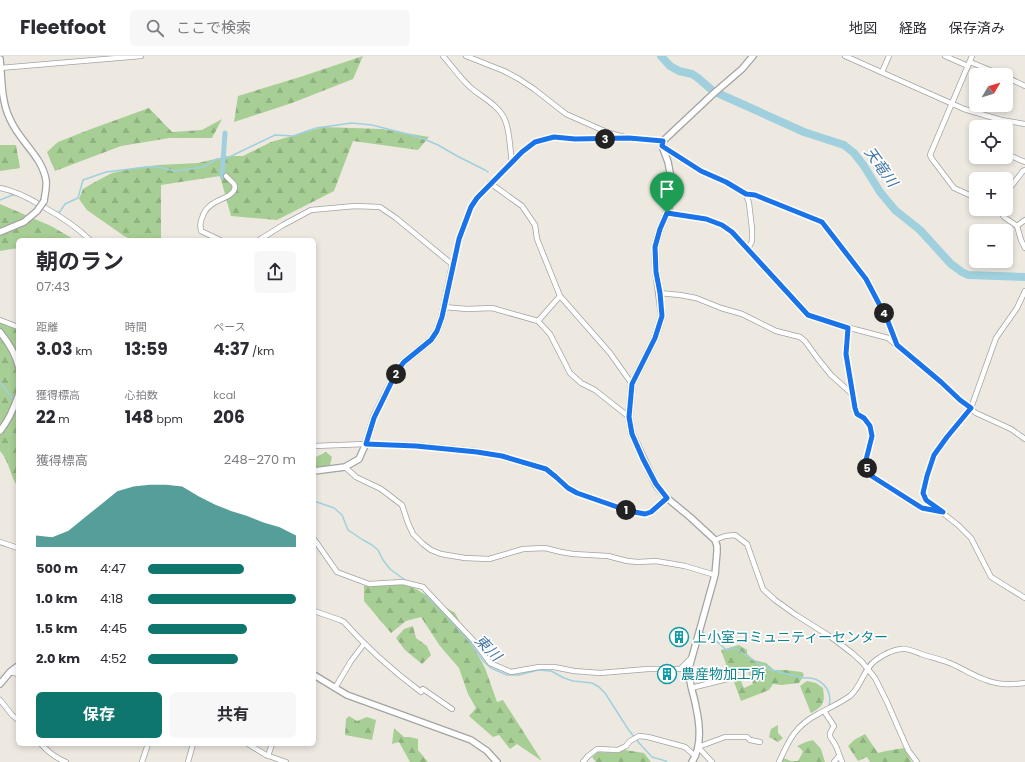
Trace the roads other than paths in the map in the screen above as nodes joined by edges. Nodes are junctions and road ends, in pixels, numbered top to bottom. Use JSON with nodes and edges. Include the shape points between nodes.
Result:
{"nodes":[{"id":1,"x":141,"y":56,"type":"edge"},
{"id":2,"x":444,"y":56,"type":"edge"},
{"id":3,"x":466,"y":56,"type":"edge"},
{"id":4,"x":753,"y":56,"type":"edge"},
{"id":5,"x":845,"y":56,"type":"edge"},
{"id":6,"x":889,"y":56,"type":"edge"},
{"id":7,"x":945,"y":56,"type":"edge"},
{"id":8,"x":972,"y":56,"type":"edge"},
{"id":9,"x":0,"y":59,"type":"edge"},
{"id":10,"x":969,"y":64,"type":"junction"},
{"id":11,"x":0,"y":68,"type":"edge"},
{"id":12,"x":981,"y":68,"type":"edge"},
{"id":13,"x":882,"y":72,"type":"junction"},
{"id":14,"x":1013,"y":80,"type":"edge"},
{"id":15,"x":1025,"y":86,"type":"edge"},
{"id":16,"x":952,"y":103,"type":"junction"},
{"id":17,"x":1000,"y":120,"type":"edge"},
{"id":18,"x":1013,"y":122,"type":"edge"},
{"id":19,"x":1025,"y":124,"type":"edge"},
{"id":20,"x":629,"y":138,"type":"junction"},
{"id":21,"x":663,"y":144,"type":"junction"},
{"id":22,"x":1013,"y":157,"type":"edge"},
{"id":23,"x":1025,"y":162,"type":"edge"},
{"id":24,"x":512,"y":163,"type":"junction"},
{"id":25,"x":1025,"y":170,"type":"edge"},
{"id":26,"x":226,"y":176,"type":"dead end"},
{"id":27,"x":490,"y":183,"type":"junction"},
{"id":28,"x":1013,"y":184,"type":"edge"},
{"id":29,"x":0,"y":188,"type":"edge"},
{"id":30,"x":746,"y":194,"type":"junction"},
{"id":31,"x":969,"y":195,"type":"edge"},
{"id":32,"x":667,"y":213,"type":"junction"},
{"id":33,"x":1003,"y":216,"type":"edge"},
{"id":34,"x":1025,"y":220,"type":"edge"},
{"id":35,"x":1017,"y":226,"type":"junction"},
{"id":36,"x":0,"y":232,"type":"edge"},
{"id":37,"x":88,"y":238,"type":"edge"},
{"id":38,"x":216,"y":238,"type":"edge"},
{"id":39,"x":262,"y":238,"type":"edge"},
{"id":40,"x":1025,"y":248,"type":"edge"},
{"id":41,"x":748,"y":249,"type":"junction"},
{"id":42,"x":453,"y":265,"type":"junction"},
{"id":43,"x":1025,"y":291,"type":"edge"},
{"id":44,"x":660,"y":293,"type":"junction"},
{"id":45,"x":560,"y":296,"type":"junction"},
{"id":46,"x":444,"y":307,"type":"junction"},
{"id":47,"x":0,"y":320,"type":"edge"},
{"id":48,"x":538,"y":321,"type":"junction"},
{"id":49,"x":16,"y":326,"type":"edge"},
{"id":50,"x":848,"y":328,"type":"junction"},
{"id":51,"x":0,"y":332,"type":"edge"},
{"id":52,"x":897,"y":345,"type":"junction"},
{"id":53,"x":16,"y":360,"type":"edge"},
{"id":54,"x":632,"y":384,"type":"junction"},
{"id":55,"x":854,"y":398,"type":"junction"},
{"id":56,"x":16,"y":401,"type":"edge"},
{"id":57,"x":971,"y":408,"type":"junction"},
{"id":58,"x":629,"y":417,"type":"junction"},
{"id":59,"x":0,"y":430,"type":"edge"},
{"id":60,"x":1025,"y":439,"type":"edge"},
{"id":61,"x":366,"y":444,"type":"junction"},
{"id":62,"x":316,"y":445,"type":"edge"},
{"id":63,"x":345,"y":467,"type":"junction"},
{"id":64,"x":316,"y":471,"type":"edge"},
{"id":65,"x":667,"y":498,"type":"junction"},
{"id":66,"x":943,"y":512,"type":"junction"},
{"id":67,"x":715,"y":540,"type":"junction"},
{"id":68,"x":0,"y":542,"type":"edge"},
{"id":69,"x":316,"y":542,"type":"edge"},
{"id":70,"x":16,"y":547,"type":"edge"},
{"id":71,"x":715,"y":575,"type":"junction"},
{"id":72,"x":1025,"y":598,"type":"edge"},
{"id":73,"x":316,"y":612,"type":"edge"},
{"id":74,"x":364,"y":644,"type":"junction"},
{"id":75,"x":692,"y":658,"type":"junction"},
{"id":76,"x":16,"y":668,"type":"edge"},
{"id":77,"x":867,"y":668,"type":"junction"},
{"id":78,"x":10,"y":672,"type":"junction"},
{"id":79,"x":16,"y":674,"type":"edge"},
{"id":80,"x":316,"y":676,"type":"edge"},
{"id":81,"x":727,"y":679,"type":"dead end"},
{"id":82,"x":0,"y":684,"type":"edge"},
{"id":83,"x":1025,"y":684,"type":"edge"},
{"id":84,"x":335,"y":688,"type":"junction"},
{"id":85,"x":691,"y":688,"type":"junction"},
{"id":86,"x":0,"y":700,"type":"edge"},
{"id":87,"x":452,"y":709,"type":"dead end"},
{"id":88,"x":824,"y":711,"type":"junction"},
{"id":89,"x":16,"y":718,"type":"edge"},
{"id":90,"x":760,"y":742,"type":"dead end"},
{"id":91,"x":43,"y":746,"type":"edge"},
{"id":92,"x":147,"y":746,"type":"edge"},
{"id":93,"x":192,"y":746,"type":"edge"},
{"id":94,"x":251,"y":746,"type":"edge"},
{"id":95,"x":271,"y":746,"type":"edge"},
{"id":96,"x":698,"y":747,"type":"junction"},
{"id":97,"x":268,"y":756,"type":"junction"},
{"id":98,"x":696,"y":756,"type":"junction"},
{"id":99,"x":839,"y":756,"type":"junction"},
{"id":100,"x":66,"y":762,"type":"edge"},
{"id":101,"x":142,"y":762,"type":"edge"},
{"id":102,"x":188,"y":762,"type":"edge"},
{"id":103,"x":286,"y":762,"type":"edge"},
{"id":104,"x":497,"y":762,"type":"edge"},
{"id":105,"x":583,"y":762,"type":"edge"},
{"id":106,"x":692,"y":762,"type":"edge"},
{"id":107,"x":712,"y":762,"type":"edge"},
{"id":108,"x":779,"y":762,"type":"edge"},
{"id":109,"x":834,"y":762,"type":"edge"},
{"id":110,"x":842,"y":762,"type":"edge"},
{"id":111,"x":917,"y":762,"type":"edge"}],
"edges":[{"from":1,"to":11,"type":"street"},
{"from":2,"to":24,"type":"street","via":[[470,87],[500,111],[506,121]]},
{"from":3,"to":20,"type":"street","via":[[519,79],[566,114],[609,133]]},
{"from":4,"to":21,"type":"street"},
{"from":5,"to":13,"type":"street"},
{"from":6,"to":13,"type":"street"},
{"from":7,"to":10,"type":"street"},
{"from":8,"to":10,"type":"street"},
{"from":9,"to":11,"type":"street"},
{"from":10,"to":12,"type":"street"},
{"from":10,"to":16,"type":"street"},
{"from":11,"to":36,"type":"street","bridge":true,"via":[[9,119],[38,160],[46,181],[44,201],[36,211],[24,222]]},
{"from":13,"to":16,"type":"street"},
{"from":14,"to":15,"type":"street"},
{"from":16,"to":17,"type":"street"},
{"from":16,"to":31,"type":"street","via":[[930,154],[954,188]]},
{"from":18,"to":19,"type":"street"},
{"from":20,"to":21,"type":"street"},
{"from":20,"to":24,"type":"street","via":[[554,137],[535,142]]},
{"from":21,"to":30,"type":"street","via":[[701,171]]},
{"from":21,"to":32,"type":"street","via":[[672,183],[672,198]]},
{"from":22,"to":23,"type":"street"},
{"from":24,"to":27,"type":"street"},
{"from":25,"to":28,"type":"street"},
{"from":26,"to":38,"type":"street","via":[[234,184],[234,191],[206,209],[200,226],[201,230]]},
{"from":27,"to":42,"type":"street","via":[[471,207]]},
{"from":27,"to":45,"type":"street","via":[[522,206],[535,225],[537,239]]},
{"from":29,"to":37,"type":"street","via":[[22,195],[61,216]]},
{"from":30,"to":41,"type":"street","via":[[752,229],[752,241]]},
{"from":30,"to":52,"type":"street","via":[[755,195],[822,222],[866,279],[887,319]]},
{"from":32,"to":41,"type":"street","via":[[706,219],[722,225]]},
{"from":32,"to":44,"type":"street","via":[[655,247]]},
{"from":33,"to":35,"type":"street"},
{"from":34,"to":35,"type":"street"},
{"from":35,"to":40,"type":"street"},
{"from":39,"to":42,"type":"street","via":[[311,210],[355,206],[380,207]]},
{"from":41,"to":50,"type":"street","via":[[808,315]]},
{"from":42,"to":46,"type":"street"},
{"from":43,"to":57,"type":"street","via":[[1017,308],[996,338]]},
{"from":44,"to":54,"type":"street","via":[[660,324]]},
{"from":44,"to":55,"type":"street","via":[[696,298],[742,314],[776,331],[800,337]]},
{"from":45,"to":48,"type":"street"},
{"from":45,"to":54,"type":"street","via":[[610,353]]},
{"from":46,"to":48,"type":"street","via":[[492,308]]},
{"from":46,"to":61,"type":"street","via":[[437,331],[431,340],[397,371],[374,418]]},
{"from":47,"to":49,"type":"street"},
{"from":48,"to":58,"type":"street","via":[[550,334],[570,373]]},
{"from":50,"to":52,"type":"street","via":[[888,338]]},
{"from":50,"to":55,"type":"street","via":[[846,354]]},
{"from":51,"to":53,"type":"street","via":[[11,347]]},
{"from":52,"to":57,"type":"street"},
{"from":54,"to":58,"type":"street"},
{"from":55,"to":66,"type":"street","via":[[857,414],[870,426],[872,436],[866,460],[870,475],[922,508]]},
{"from":56,"to":59,"type":"street"},
{"from":57,"to":60,"type":"street"},
{"from":57,"to":66,"type":"street","via":[[934,455],[927,476],[923,493],[926,500]]},
{"from":58,"to":65,"type":"street","via":[[632,434],[643,459],[656,484]]},
{"from":61,"to":62,"type":"street"},
{"from":61,"to":63,"type":"street","via":[[359,459]]},
{"from":61,"to":65,"type":"street","via":[[416,446],[502,456],[546,469],[577,493],[645,514]]},
{"from":63,"to":64,"type":"street"},
{"from":63,"to":71,"type":"street","via":[[356,477],[381,489],[402,505],[413,534],[431,550],[441,554],[489,559],[523,549],[545,548],[627,561],[656,561]]},
{"from":65,"to":67,"type":"street"},
{"from":66,"to":72,"type":"street","via":[[971,538],[991,577]]},
{"from":67,"to":71,"type":"street"},
{"from":67,"to":77,"type":"street","via":[[735,535],[747,544],[763,589],[796,615],[831,637]]},
{"from":68,"to":70,"type":"street"},
{"from":69,"to":75,"type":"street","via":[[337,572],[369,584],[403,582],[423,587],[473,640],[490,663],[511,672],[539,667],[600,673],[680,669]]},
{"from":71,"to":75,"type":"street"},
{"from":73,"to":74,"type":"street","via":[[344,622]]},
{"from":74,"to":84,"type":"street"},
{"from":74,"to":87,"type":"street","via":[[421,692],[423,689]]},
{"from":75,"to":85,"type":"street","via":[[689,668]]},
{"from":76,"to":78,"type":"street"},
{"from":77,"to":83,"type":"street","via":[[886,653],[902,648],[947,662],[991,682]]},
{"from":77,"to":88,"type":"street","via":[[852,694]]},
{"from":77,"to":111,"type":"street","via":[[875,678],[908,750]]},
{"from":78,"to":79,"type":"street"},
{"from":78,"to":82,"type":"street"},
{"from":80,"to":84,"type":"street"},
{"from":81,"to":85,"type":"street"},
{"from":84,"to":104,"type":"street","via":[[347,695],[471,740]]},
{"from":85,"to":96,"type":"street","via":[[696,707]]},
{"from":86,"to":89,"type":"street"},
{"from":88,"to":99,"type":"street","via":[[834,726],[830,738]]},
{"from":88,"to":108,"type":"street","via":[[807,720],[796,730]]},
{"from":90,"to":96,"type":"street","via":[[747,737],[725,737]]},
{"from":91,"to":100,"type":"street","via":[[58,759]]},
{"from":92,"to":101,"type":"street"},
{"from":93,"to":102,"type":"street"},
{"from":94,"to":97,"type":"street"},
{"from":95,"to":97,"type":"street"},
{"from":96,"to":98,"type":"street"},
{"from":96,"to":107,"type":"street"},
{"from":97,"to":103,"type":"street"},
{"from":98,"to":105,"type":"street","via":[[685,747],[639,736],[618,750],[597,750]]},
{"from":98,"to":106,"type":"street"},
{"from":99,"to":109,"type":"street"},
{"from":99,"to":110,"type":"street"}]}
